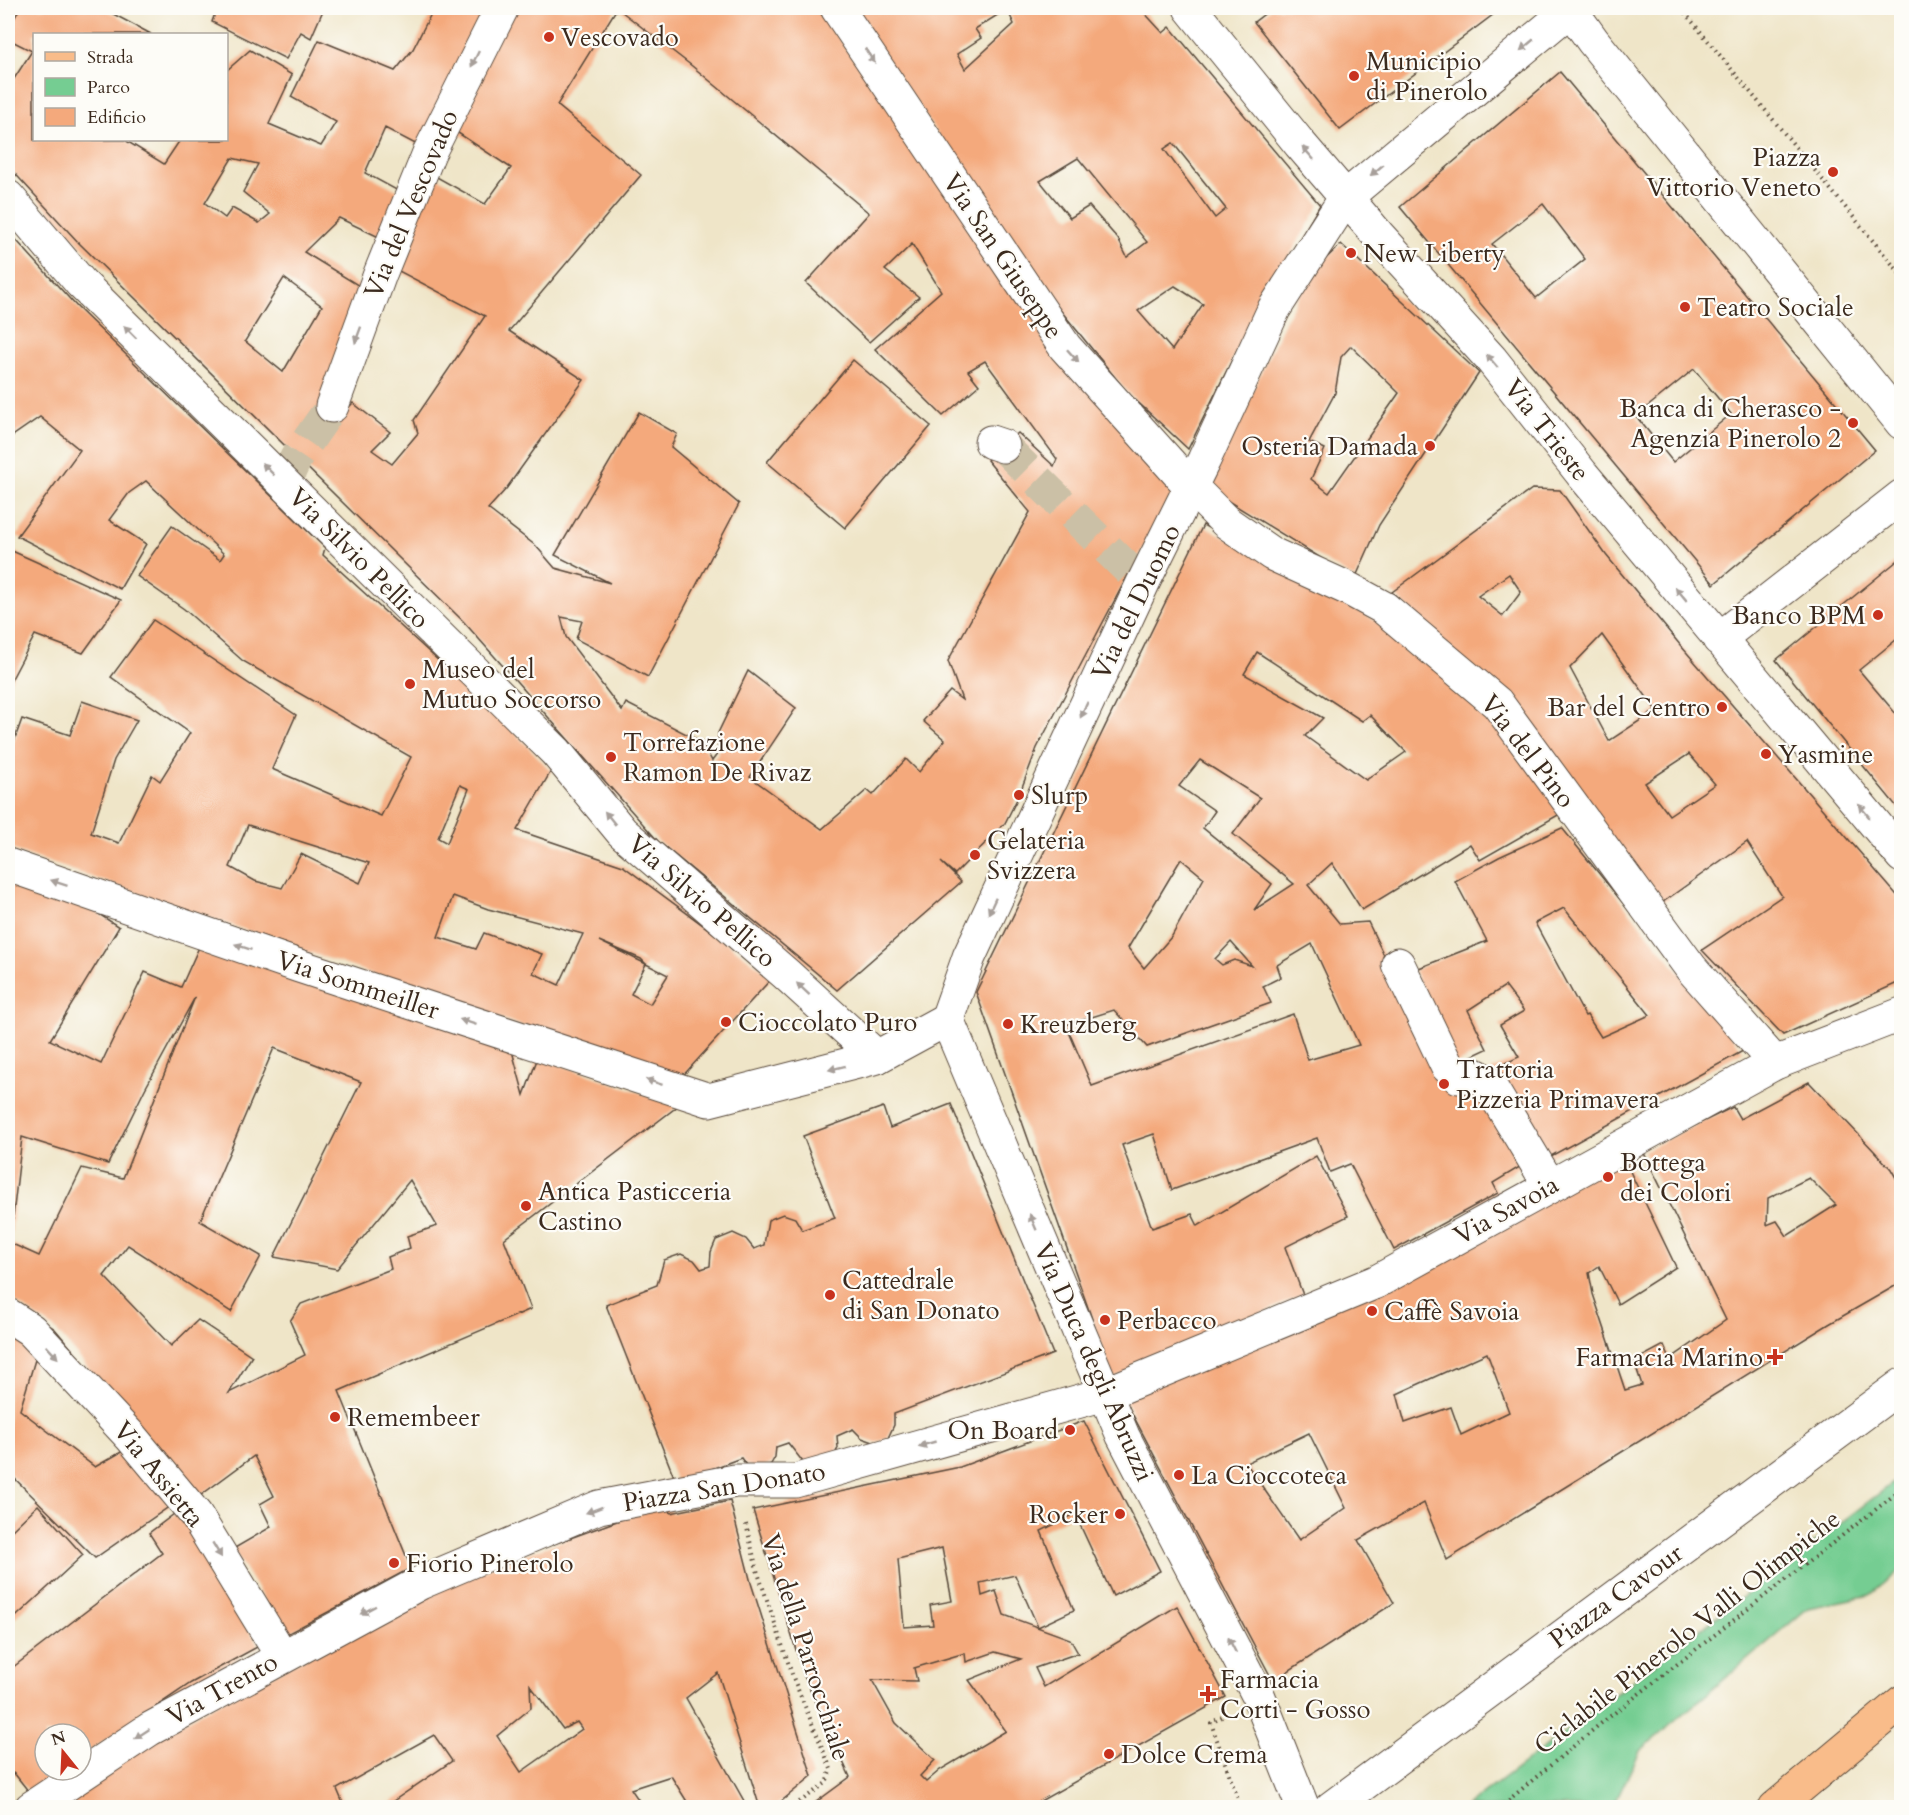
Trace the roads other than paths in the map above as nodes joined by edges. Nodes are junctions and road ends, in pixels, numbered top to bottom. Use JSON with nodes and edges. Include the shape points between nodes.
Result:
{"nodes":[{"id":1,"x":502,"y":8,"type":"edge"},
{"id":2,"x":837,"y":8,"type":"edge"},
{"id":3,"x":1190,"y":8,"type":"edge"},
{"id":4,"x":1571,"y":8,"type":"edge"},
{"id":5,"x":8,"y":197,"type":"edge"},
{"id":6,"x":1346,"y":197,"type":"junction"},
{"id":7,"x":332,"y":406,"type":"tunnel mouth"},
{"id":8,"x":1902,"y":423,"type":"edge"},
{"id":9,"x":1191,"y":487,"type":"junction"},
{"id":10,"x":1902,"y":496,"type":"edge"},
{"id":11,"x":1719,"y":639,"type":"junction"},
{"id":12,"x":1902,"y":856,"type":"edge"},
{"id":13,"x":8,"y":865,"type":"edge"},
{"id":14,"x":1398,"y":964,"type":"dead end"},
{"id":15,"x":1902,"y":1014,"type":"edge"},
{"id":16,"x":947,"y":1019,"type":"junction"},
{"id":17,"x":877,"y":1057,"type":"junction"},
{"id":18,"x":1775,"y":1063,"type":"junction"},
{"id":19,"x":1550,"y":1186,"type":"junction"},
{"id":20,"x":8,"y":1315,"type":"edge"},
{"id":21,"x":1902,"y":1385,"type":"edge"},
{"id":22,"x":1105,"y":1394,"type":"junction"},
{"id":23,"x":420,"y":1582,"type":"joint"},
{"id":24,"x":282,"y":1656,"type":"junction"},
{"id":25,"x":1902,"y":1702,"type":"edge"},
{"id":26,"x":34,"y":1807,"type":"edge"},
{"id":27,"x":1303,"y":1808,"type":"edge"},
{"id":28,"x":1331,"y":1808,"type":"edge"},
{"id":29,"x":1775,"y":1808,"type":"edge"}],
"edges":[{"from":1,"to":7,"type":"street","name":"Via del Vescovado","one_way":true,"via":[[429,153]]},
{"from":2,"to":9,"type":"street","name":"Via San Giuseppe","one_way":true,"via":[[1065,347]]},
{"from":6,"to":3,"type":"street","name":"Via Trieste","one_way":true},
{"from":4,"to":6,"type":"street","one_way":true},
{"from":4,"to":8,"type":"street","via":[[1593,41]]},
{"from":17,"to":5,"type":"street","name":"Via Silvio Pellico","one_way":true,"via":[[622,832],[556,752],[81,284]]},
{"from":6,"to":9,"type":"street","name":"Via del Duomo","via":[[1274,309]]},
{"from":11,"to":6,"type":"street","name":"Via Trieste","one_way":true,"via":[[1491,359]]},
{"from":9,"to":16,"type":"street","name":"Via del Duomo","one_way":true,"via":[[1137,577],[969,957]]},
{"from":9,"to":18,"type":"street","name":"Via del Pino","via":[[1226,522],[1272,554],[1384,609],[1497,703],[1691,968]]},
{"from":10,"to":11,"type":"street"},
{"from":12,"to":11,"type":"street","name":"Via Trieste","one_way":true},
{"from":17,"to":13,"type":"street","name":"Via Sommeiller","one_way":true,"via":[[709,1100],[299,966]]},
{"from":14,"to":19,"type":"street","via":[[1447,1066],[1459,1077],[1475,1075],[1487,1081]]},
{"from":15,"to":18,"type":"street","name":"Via Savoia"},
{"from":16,"to":17,"type":"street"},
{"from":22,"to":16,"type":"street","name":"Via Duca degli Abruzzi","one_way":true},
{"from":18,"to":19,"type":"street","name":"Via Savoia"},
{"from":19,"to":22,"type":"street","name":"Via Savoia","via":[[1376,1282]]},
{"from":20,"to":24,"type":"street","name":"Via Assietta","one_way":true,"via":[[31,1330],[131,1437],[196,1515]]},
{"from":21,"to":28,"type":"street","name":"Piazza Cavour"},
{"from":22,"to":23,"type":"street","name":"Piazza San Donato","one_way":true,"via":[[795,1481],[735,1481],[599,1507]]},
{"from":27,"to":22,"type":"street","name":"Via Duca degli Abruzzi","one_way":true,"via":[[1259,1697]]},
{"from":23,"to":24,"type":"street","name":"Via Trento","one_way":true},
{"from":24,"to":26,"type":"street","name":"Via Trento","one_way":true,"via":[[150,1729]]},
{"from":25,"to":29,"type":"main road"}]}
